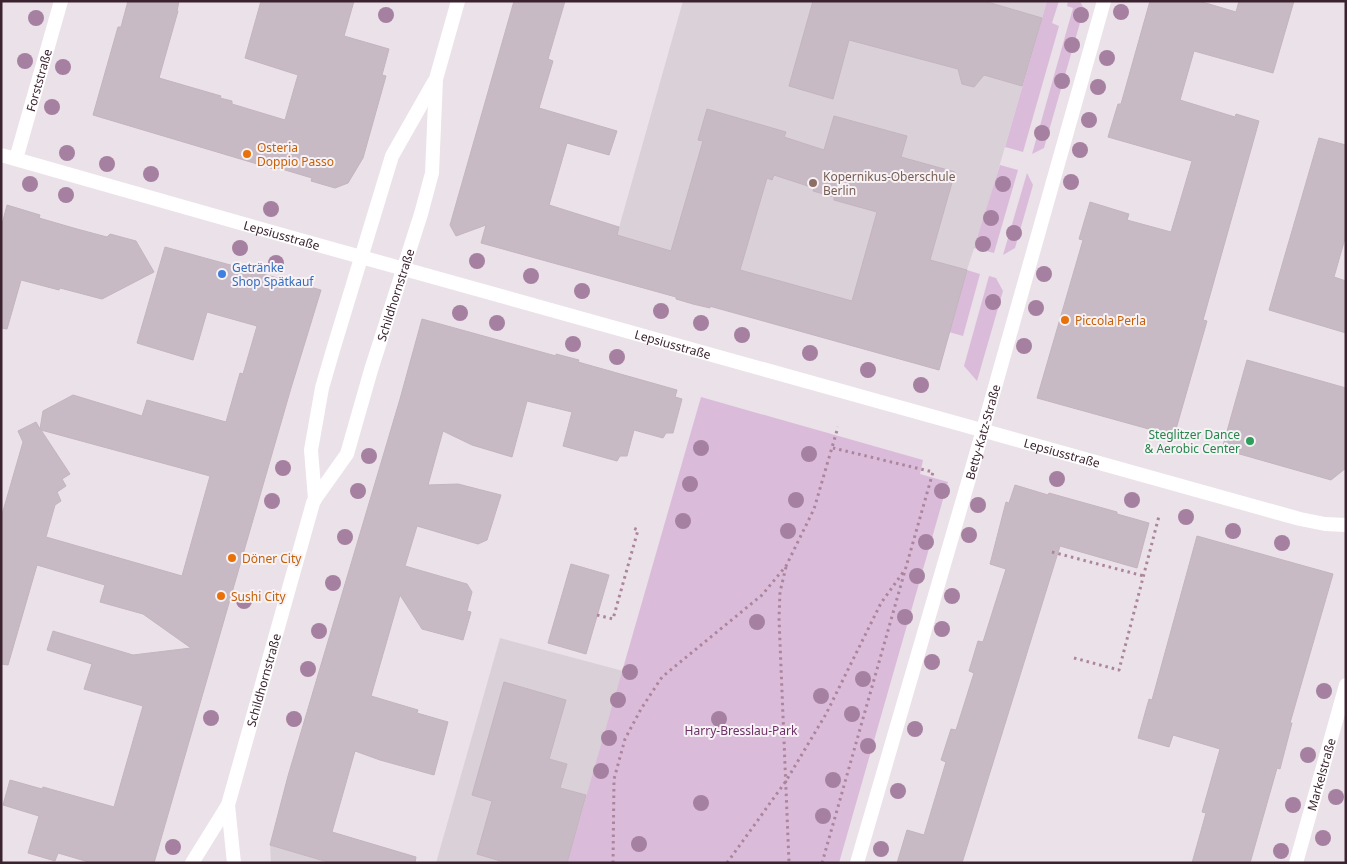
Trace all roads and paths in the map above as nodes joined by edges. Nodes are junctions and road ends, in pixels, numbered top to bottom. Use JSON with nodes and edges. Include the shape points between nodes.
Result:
{"nodes":[{"id":1,"x":61,"y":1,"type":"edge"},
{"id":2,"x":458,"y":1,"type":"edge"},
{"id":3,"x":1104,"y":1,"type":"edge"},
{"id":4,"x":436,"y":79,"type":"junction"},
{"id":5,"x":1,"y":155,"type":"edge"},
{"id":6,"x":16,"y":159,"type":"junction"},
{"id":7,"x":361,"y":257,"type":"junction"},
{"id":8,"x":404,"y":269,"type":"junction"},
{"id":9,"x":838,"y":427,"type":"dead end"},
{"id":10,"x":983,"y":430,"type":"junction"},
{"id":11,"x":833,"y":448,"type":"junction"},
{"id":12,"x":315,"y":499,"type":"junction"},
{"id":13,"x":1160,"y":516,"type":"dead end"},
{"id":14,"x":1346,"y":525,"type":"edge"},
{"id":15,"x":633,"y":528,"type":"dead end"},
{"id":16,"x":1052,"y":552,"type":"dead end"},
{"id":17,"x":786,"y":566,"type":"junction"},
{"id":18,"x":905,"y":570,"type":"junction"},
{"id":19,"x":1144,"y":576,"type":"junction"},
{"id":20,"x":597,"y":614,"type":"dead end"},
{"id":21,"x":1074,"y":658,"type":"dead end"},
{"id":22,"x":1346,"y":684,"type":"edge"},
{"id":23,"x":786,"y":781,"type":"junction"},
{"id":24,"x":228,"y":805,"type":"junction"},
{"id":25,"x":192,"y":863,"type":"edge"},
{"id":26,"x":234,"y":863,"type":"edge"},
{"id":27,"x":613,"y":863,"type":"edge"},
{"id":28,"x":727,"y":863,"type":"edge"},
{"id":29,"x":789,"y":863,"type":"edge"},
{"id":30,"x":822,"y":863,"type":"edge"},
{"id":31,"x":857,"y":863,"type":"edge"},
{"id":32,"x":1296,"y":863,"type":"edge"}],
"edges":[{"from":1,"to":6,"type":"street","name":"Forststraße"},
{"from":2,"to":4,"type":"street","name":"Schildhornstraße"},
{"from":3,"to":10,"type":"street","name":"Betty-Katz-Straße"},
{"from":4,"to":7,"type":"street","name":"Schildhornstraße","via":[[392,156]]},
{"from":4,"to":8,"type":"street","name":"Schildhornstraße","via":[[432,172]]},
{"from":5,"to":6,"type":"street","name":"Lepsiusstraße"},
{"from":6,"to":7,"type":"street","name":"Lepsiusstraße"},
{"from":7,"to":8,"type":"street","name":"Lepsiusstraße"},
{"from":7,"to":12,"type":"street","name":"Schildhornstraße","via":[[322,388],[311,450]]},
{"from":8,"to":10,"type":"street","name":"Lepsiusstraße"},
{"from":8,"to":12,"type":"street","name":"Schildhornstraße","via":[[347,454]]},
{"from":9,"to":11,"type":"path"},
{"from":10,"to":14,"type":"street","name":"Lepsiusstraße","via":[[1300,519]]},
{"from":10,"to":31,"type":"street","name":"Betty-Katz-Straße"},
{"from":11,"to":17,"type":"path","via":[[814,508]]},
{"from":11,"to":18,"type":"path","via":[[933,472]]},
{"from":12,"to":24,"type":"street","name":"Schildhornstraße"},
{"from":13,"to":19,"type":"path"},
{"from":15,"to":20,"type":"path","via":[[638,530],[614,619]]},
{"from":16,"to":19,"type":"path"},
{"from":17,"to":23,"type":"path","via":[[778,618]]},
{"from":17,"to":27,"type":"path","via":[[762,595],[662,677],[641,709],[625,739],[614,779]]},
{"from":18,"to":23,"type":"path","via":[[881,603],[826,714]]},
{"from":18,"to":30,"type":"path"},
{"from":19,"to":21,"type":"path","via":[[1119,670]]},
{"from":22,"to":32,"type":"street","name":"Markelstraße"},
{"from":23,"to":28,"type":"path"},
{"from":23,"to":29,"type":"path"},
{"from":24,"to":25,"type":"street","name":"Schildhornstraße"},
{"from":24,"to":26,"type":"street","name":"Schildhornstraße"}]}
